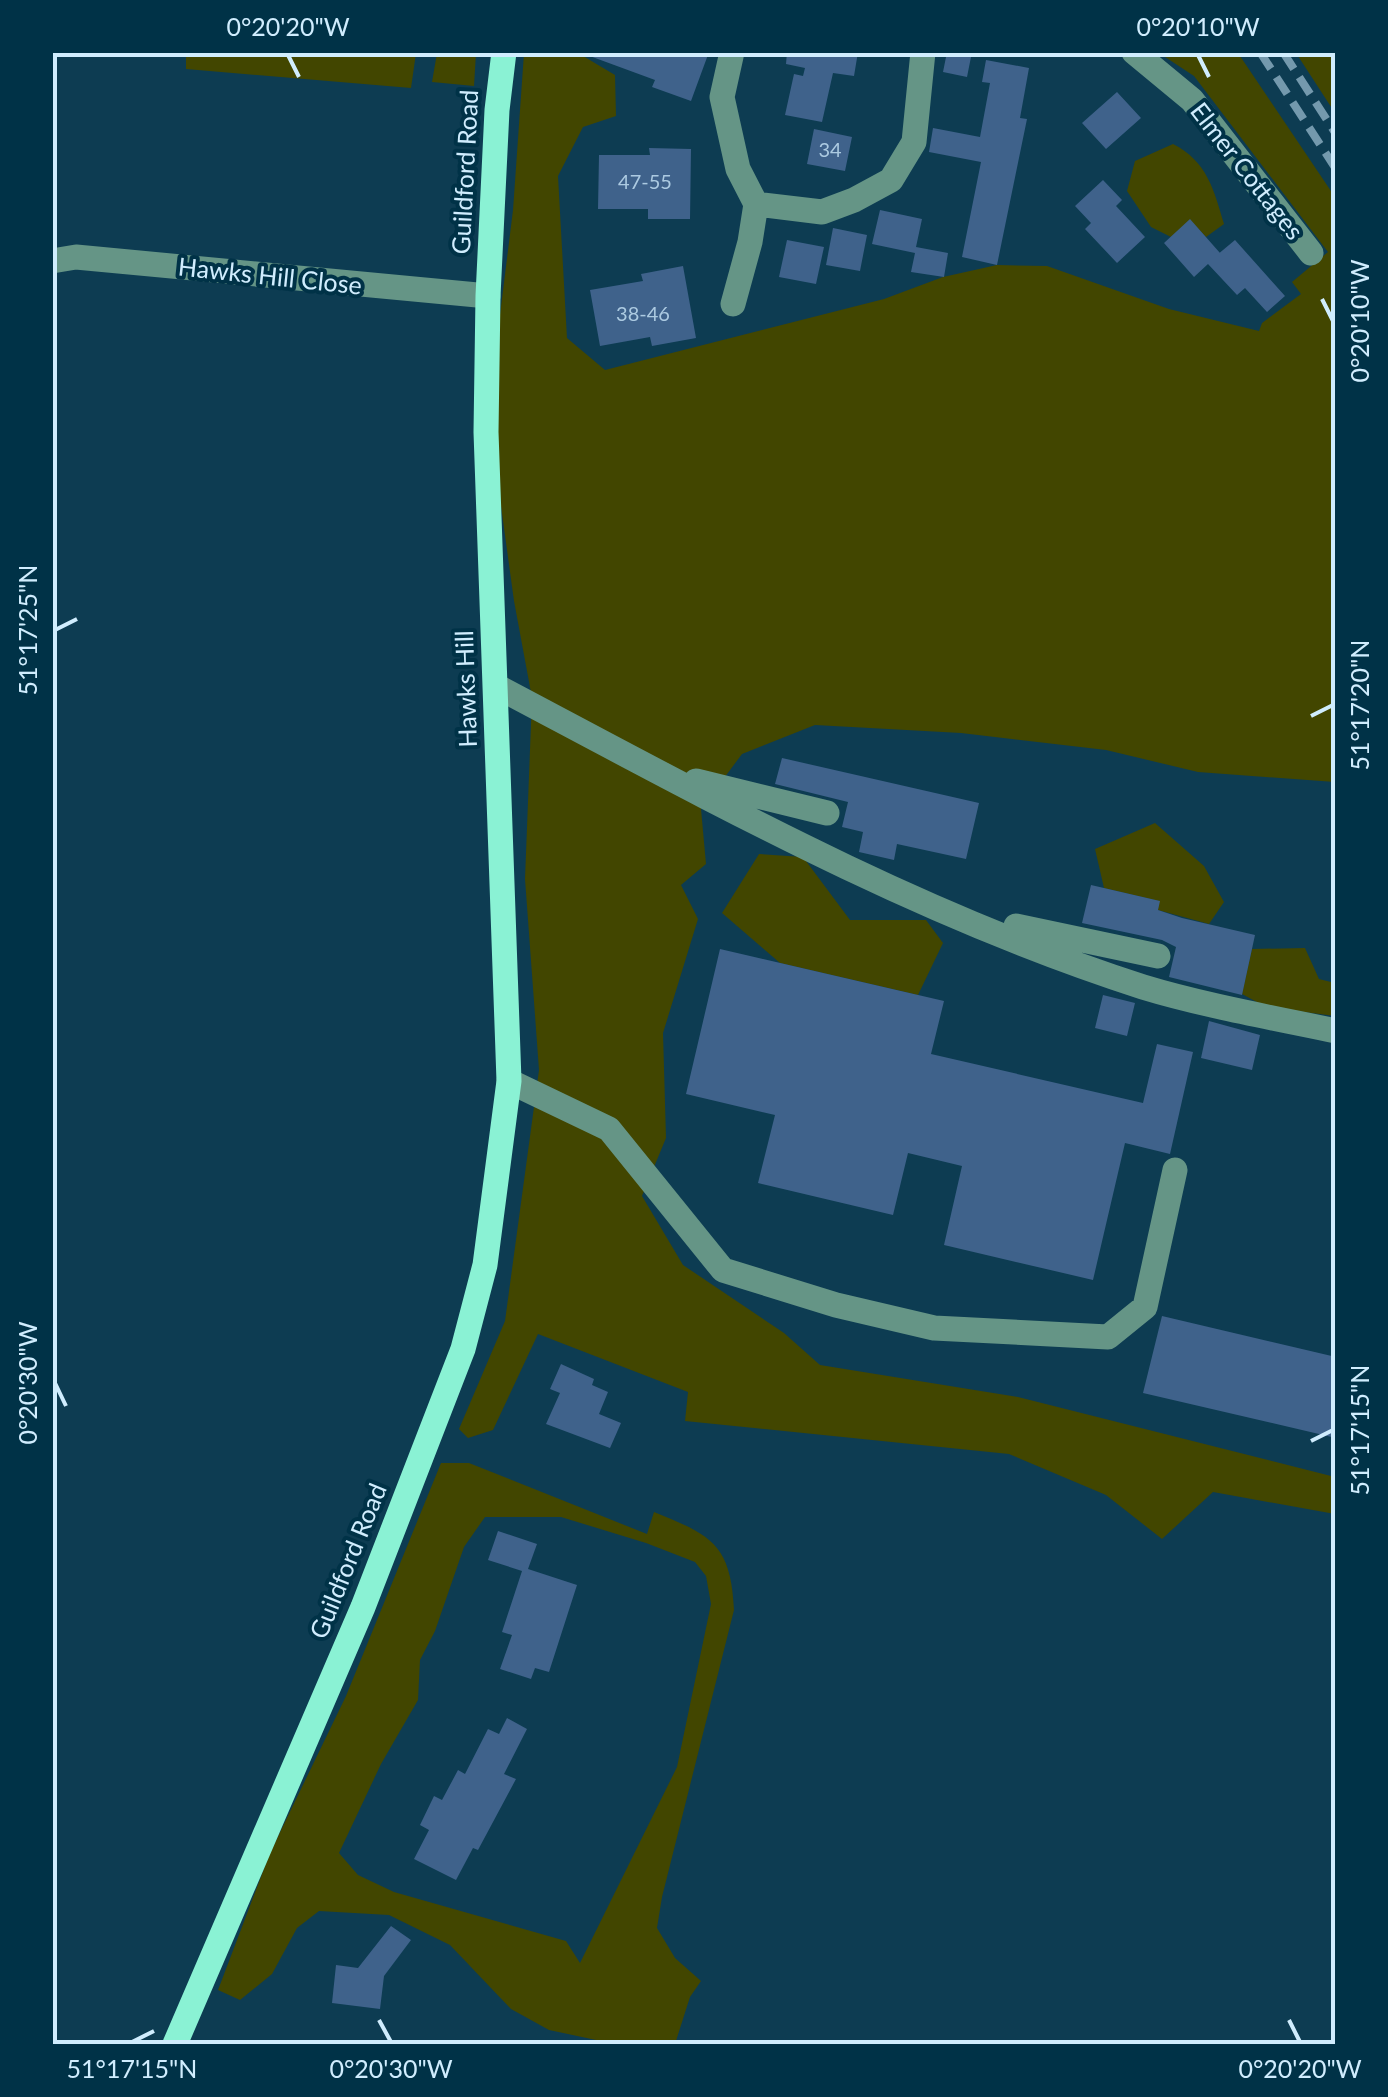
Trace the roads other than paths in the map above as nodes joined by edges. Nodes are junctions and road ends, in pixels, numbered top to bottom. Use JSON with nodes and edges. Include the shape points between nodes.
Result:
{"nodes":[{"id":1,"x":504,"y":52,"type":"edge"},
{"id":2,"x":732,"y":52,"type":"edge"},
{"id":3,"x":924,"y":52,"type":"edge"},
{"id":4,"x":1134,"y":52,"type":"edge"},
{"id":5,"x":756,"y":204,"type":"junction"},
{"id":6,"x":1311,"y":253,"type":"dead end"},
{"id":7,"x":52,"y":260,"type":"edge"},
{"id":8,"x":488,"y":296,"type":"junction"},
{"id":9,"x":733,"y":304,"type":"dead end"},
{"id":10,"x":496,"y":686,"type":"junction"},
{"id":11,"x":658,"y":772,"type":"junction"},
{"id":12,"x":827,"y":813,"type":"dead end"},
{"id":13,"x":944,"y":911,"type":"junction"},
{"id":14,"x":1158,"y":956,"type":"dead end"},
{"id":15,"x":1336,"y":1030,"type":"edge"},
{"id":16,"x":509,"y":1081,"type":"junction"},
{"id":17,"x":1175,"y":1170,"type":"dead end"},
{"id":18,"x":175,"y":2044,"type":"edge"}],
"edges":[{"from":1,"to":8,"type":"main road","name":"Guildford Road"},
{"from":2,"to":5,"type":"street","via":[[722,97],[738,169]]},
{"from":3,"to":5,"type":"street","via":[[914,142],[890,180],[822,212]]},
{"from":4,"to":6,"type":"street","name":"Elmer Cottages","via":[[1192,100]]},
{"from":5,"to":9,"type":"street"},
{"from":7,"to":8,"type":"street","name":"Hawks Hill Close","via":[[76,256]]},
{"from":8,"to":10,"type":"main road","name":"Hawks Hill"},
{"from":10,"to":11,"type":"street"},
{"from":10,"to":16,"type":"main road","name":"Hawks Hill"},
{"from":11,"to":12,"type":"street"},
{"from":11,"to":13,"type":"street","via":[[838,866]]},
{"from":13,"to":14,"type":"street"},
{"from":13,"to":15,"type":"street","via":[[1145,987]]},
{"from":16,"to":17,"type":"street","via":[[609,1129],[723,1270],[934,1328],[1108,1337],[1145,1307]]},
{"from":16,"to":18,"type":"main road","name":"Guildford Road","via":[[485,1265],[463,1349],[358,1620]]}]}
